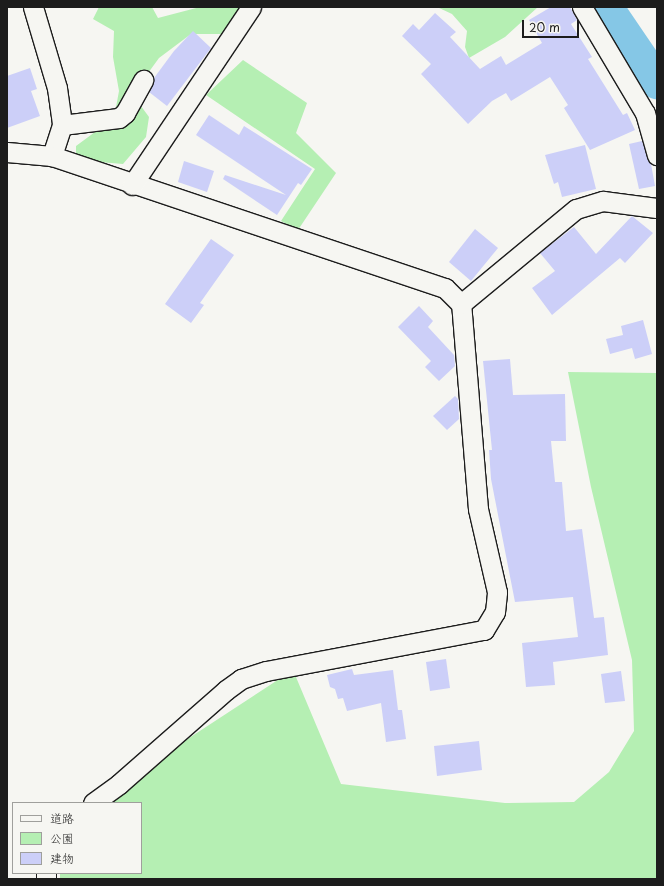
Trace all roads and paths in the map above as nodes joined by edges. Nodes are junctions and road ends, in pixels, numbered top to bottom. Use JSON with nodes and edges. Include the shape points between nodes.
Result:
{"nodes":[{"id":1,"x":33,"y":7,"type":"edge"},
{"id":2,"x":251,"y":7,"type":"edge"},
{"id":3,"x":582,"y":7,"type":"edge"},
{"id":4,"x":143,"y":80,"type":"dead end"},
{"id":5,"x":62,"y":125,"type":"junction"},
{"id":6,"x":7,"y":152,"type":"edge"},
{"id":7,"x":52,"y":156,"type":"junction"},
{"id":8,"x":657,"y":156,"type":"edge"},
{"id":9,"x":132,"y":185,"type":"junction"},
{"id":10,"x":657,"y":208,"type":"edge"},
{"id":11,"x":461,"y":304,"type":"junction"},
{"id":12,"x":94,"y":802,"type":"edge"}],
"edges":[{"from":1,"to":5,"type":"street","via":[[57,88]]},
{"from":2,"to":9,"type":"street"},
{"from":3,"to":8,"type":"street","via":[[645,113]]},
{"from":4,"to":5,"type":"street","via":[[125,113],[119,118]]},
{"from":5,"to":7,"type":"street"},
{"from":6,"to":7,"type":"street"},
{"from":7,"to":9,"type":"street"},
{"from":9,"to":11,"type":"street","via":[[445,288]]},
{"from":10,"to":11,"type":"street","via":[[603,202],[576,209]]},
{"from":11,"to":12,"type":"street","via":[[478,509],[497,592],[495,612],[484,630],[266,671],[241,679],[119,784]]}]}
